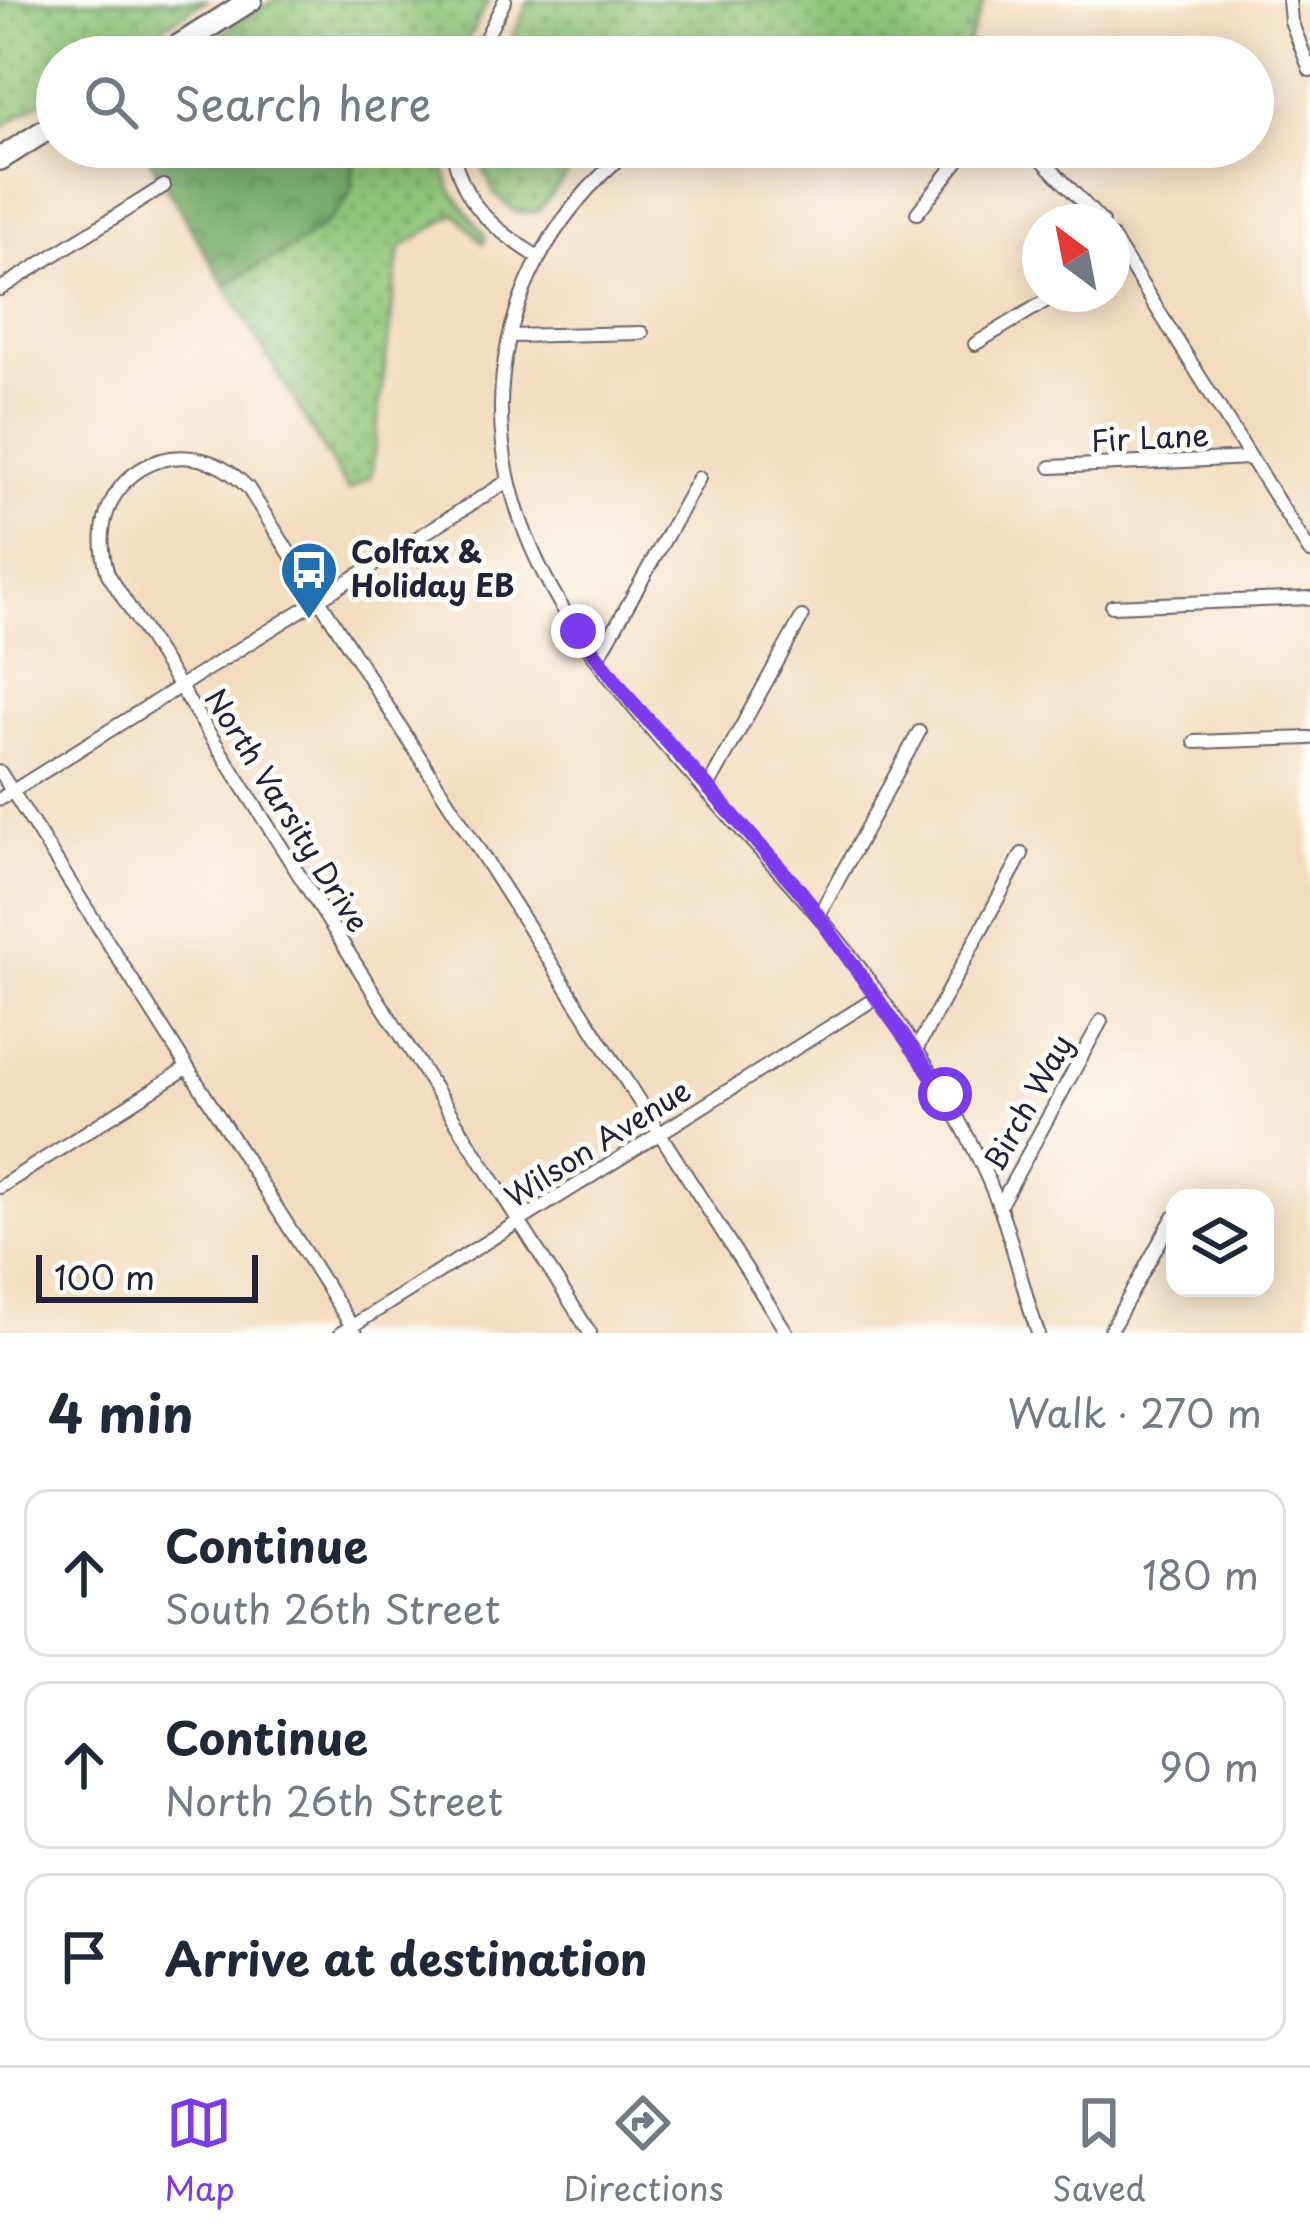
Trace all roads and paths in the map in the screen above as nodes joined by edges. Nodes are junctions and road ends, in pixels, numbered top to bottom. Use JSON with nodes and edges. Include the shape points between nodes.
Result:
{"nodes":[{"id":1,"x":251,"y":0,"type":"edge"},
{"id":2,"x":505,"y":0,"type":"edge"},
{"id":3,"x":1289,"y":0,"type":"edge"},
{"id":4,"x":194,"y":36,"type":"edge"},
{"id":5,"x":487,"y":36,"type":"edge"},
{"id":6,"x":1310,"y":70,"type":"edge"},
{"id":7,"x":36,"y":136,"type":"edge"},
{"id":8,"x":0,"y":159,"type":"edge"},
{"id":9,"x":457,"y":168,"type":"edge"},
{"id":10,"x":609,"y":168,"type":"edge"},
{"id":11,"x":952,"y":168,"type":"edge"},
{"id":12,"x":1051,"y":168,"type":"edge"},
{"id":13,"x":164,"y":186,"type":"dead end"},
{"id":14,"x":1086,"y":204,"type":"edge"},
{"id":15,"x":917,"y":213,"type":"dead end"},
{"id":16,"x":538,"y":257,"type":"junction"},
{"id":17,"x":1130,"y":276,"type":"edge"},
{"id":18,"x":0,"y":289,"type":"edge"},
{"id":19,"x":1027,"y":312,"type":"edge"},
{"id":20,"x":642,"y":333,"type":"dead end"},
{"id":21,"x":510,"y":336,"type":"junction"},
{"id":22,"x":975,"y":344,"type":"dead end"},
{"id":23,"x":1251,"y":458,"type":"junction"},
{"id":24,"x":1051,"y":467,"type":"dead end"},
{"id":25,"x":699,"y":478,"type":"dead end"},
{"id":26,"x":508,"y":482,"type":"junction"},
{"id":27,"x":1310,"y":552,"type":"edge"},
{"id":28,"x":1310,"y":598,"type":"edge"},
{"id":29,"x":320,"y":600,"type":"junction"},
{"id":30,"x":1112,"y":606,"type":"dead end"},
{"id":31,"x":802,"y":617,"type":"dead end"},
{"id":32,"x":598,"y":658,"type":"junction"},
{"id":33,"x":178,"y":687,"type":"junction"},
{"id":34,"x":919,"y":732,"type":"dead end"},
{"id":35,"x":1310,"y":738,"type":"edge"},
{"id":36,"x":1195,"y":742,"type":"dead end"},
{"id":37,"x":0,"y":772,"type":"edge"},
{"id":38,"x":707,"y":789,"type":"junction"},
{"id":39,"x":6,"y":795,"type":"edge"},
{"id":40,"x":1022,"y":854,"type":"dead end"},
{"id":41,"x":819,"y":915,"type":"junction"},
{"id":42,"x":879,"y":996,"type":"junction"},
{"id":43,"x":1101,"y":1022,"type":"dead end"},
{"id":44,"x":916,"y":1050,"type":"junction"},
{"id":45,"x":187,"y":1068,"type":"junction"},
{"id":46,"x":660,"y":1133,"type":"junction"},
{"id":47,"x":0,"y":1187,"type":"edge"},
{"id":48,"x":999,"y":1207,"type":"junction"},
{"id":49,"x":519,"y":1222,"type":"junction"},
{"id":50,"x":1166,"y":1231,"type":"edge"},
{"id":51,"x":350,"y":1331,"type":"edge"},
{"id":52,"x":590,"y":1333,"type":"edge"},
{"id":53,"x":787,"y":1333,"type":"edge"},
{"id":54,"x":1038,"y":1333,"type":"edge"},
{"id":55,"x":1109,"y":1333,"type":"edge"}],
"edges":[{"from":1,"to":4,"type":"main road"},
{"from":2,"to":5,"type":"street"},
{"from":3,"to":6,"type":"street"},
{"from":7,"to":8,"type":"main road"},
{"from":9,"to":16,"type":"street","via":[[486,221]]},
{"from":10,"to":16,"type":"street"},
{"from":11,"to":15,"type":"street"},
{"from":12,"to":14,"type":"street"},
{"from":13,"to":18,"type":"street"},
{"from":16,"to":21,"type":"street"},
{"from":17,"to":23,"type":"street"},
{"from":19,"to":22,"type":"street"},
{"from":20,"to":21,"type":"street"},
{"from":21,"to":26,"type":"street","via":[[500,398]]},
{"from":23,"to":24,"type":"street","name":"Fir Lane"},
{"from":23,"to":27,"type":"street"},
{"from":25,"to":32,"type":"street"},
{"from":26,"to":29,"type":"street"},
{"from":26,"to":32,"type":"street","via":[[537,566]]},
{"from":28,"to":30,"type":"street"},
{"from":29,"to":33,"type":"street"},
{"from":29,"to":33,"type":"street","name":"North Varsity Drive","via":[[235,475],[192,457],[148,464],[116,491],[102,555]]},
{"from":29,"to":46,"type":"street","name":"North Varsity Drive"},
{"from":31,"to":38,"type":"street"},
{"from":32,"to":38,"type":"street"},
{"from":33,"to":39,"type":"street"},
{"from":33,"to":49,"type":"street","name":"North Varsity Drive"},
{"from":34,"to":41,"type":"street"},
{"from":35,"to":36,"type":"street"},
{"from":37,"to":39,"type":"street"},
{"from":38,"to":41,"type":"street"},
{"from":39,"to":45,"type":"street"},
{"from":40,"to":44,"type":"street"},
{"from":41,"to":42,"type":"street"},
{"from":42,"to":44,"type":"street"},
{"from":42,"to":46,"type":"street","name":"Wilson Avenue"},
{"from":43,"to":48,"type":"street","name":"Birch Way"},
{"from":44,"to":48,"type":"street"},
{"from":45,"to":47,"type":"street"},
{"from":45,"to":51,"type":"street"},
{"from":46,"to":49,"type":"street","name":"Wilson Avenue"},
{"from":46,"to":53,"type":"street","name":"North Varsity Drive"},
{"from":48,"to":54,"type":"street"},
{"from":49,"to":51,"type":"street","name":"Wilson Avenue"},
{"from":49,"to":52,"type":"street","name":"North Varsity Drive"},
{"from":50,"to":55,"type":"street"}]}
